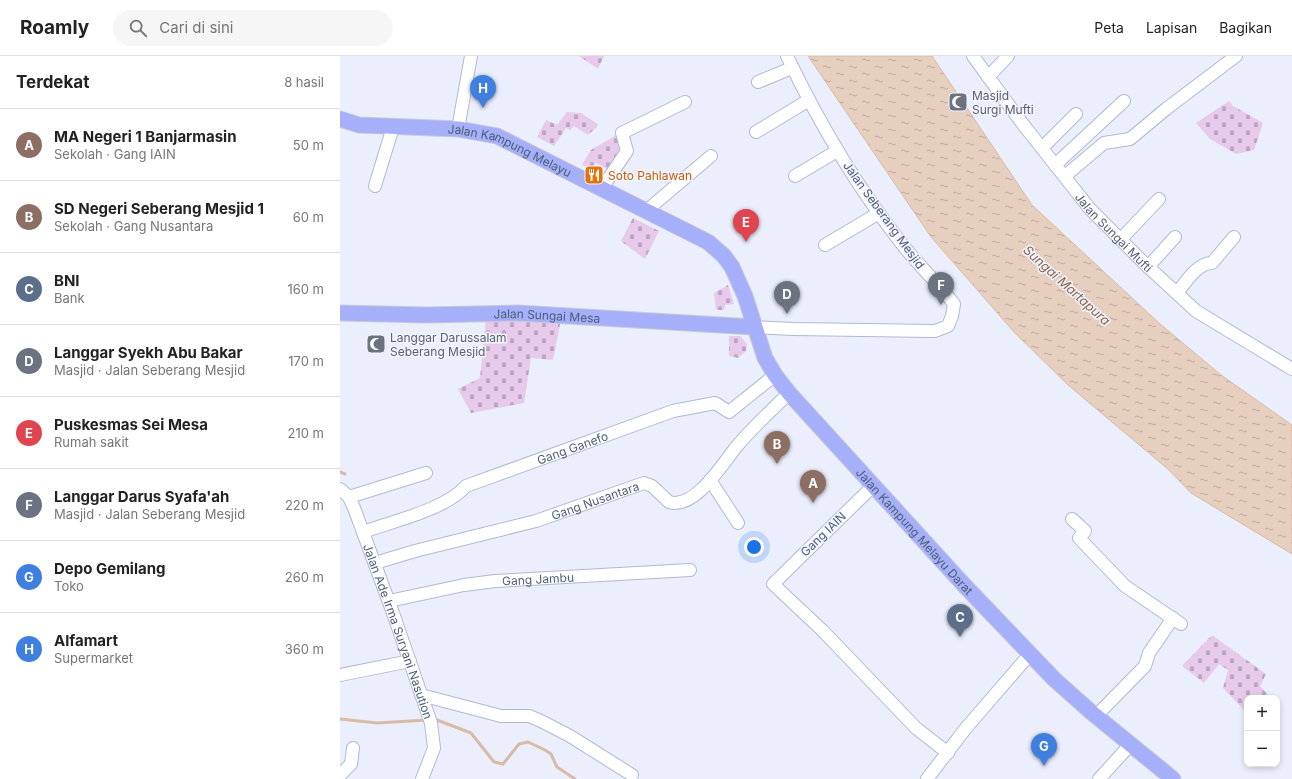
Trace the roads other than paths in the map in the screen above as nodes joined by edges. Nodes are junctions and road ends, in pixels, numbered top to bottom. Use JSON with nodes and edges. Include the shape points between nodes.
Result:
{"nodes":[{"id":1,"x":471,"y":56,"type":"edge"},
{"id":2,"x":787,"y":56,"type":"edge"},
{"id":3,"x":973,"y":56,"type":"edge"},
{"id":4,"x":1008,"y":56,"type":"edge"},
{"id":5,"x":1236,"y":56,"type":"edge"},
{"id":6,"x":792,"y":68,"type":"junction"},
{"id":7,"x":988,"y":77,"type":"junction"},
{"id":8,"x":758,"y":82,"type":"dead end"},
{"id":9,"x":809,"y":100,"type":"junction"},
{"id":10,"x":1124,"y":101,"type":"dead end"},
{"id":11,"x":685,"y":102,"type":"dead end"},
{"id":12,"x":1076,"y":114,"type":"dead end"},
{"id":13,"x":340,"y":119,"type":"edge"},
{"id":14,"x":393,"y":127,"type":"junction"},
{"id":15,"x":458,"y":129,"type":"junction"},
{"id":16,"x":756,"y":132,"type":"dead end"},
{"id":17,"x":1042,"y":148,"type":"junction"},
{"id":18,"x":837,"y":151,"type":"junction"},
{"id":19,"x":711,"y":156,"type":"dead end"},
{"id":20,"x":1056,"y":165,"type":"junction"},
{"id":21,"x":795,"y":176,"type":"dead end"},
{"id":22,"x":1065,"y":176,"type":"junction"},
{"id":23,"x":375,"y":186,"type":"dead end"},
{"id":24,"x":602,"y":188,"type":"junction"},
{"id":25,"x":1159,"y":199,"type":"dead end"},
{"id":26,"x":646,"y":211,"type":"junction"},
{"id":27,"x":878,"y":213,"type":"junction"},
{"id":28,"x":1175,"y":237,"type":"dead end"},
{"id":29,"x":1234,"y":237,"type":"dead end"},
{"id":30,"x":1121,"y":239,"type":"junction"},
{"id":31,"x":825,"y":245,"type":"dead end"},
{"id":32,"x":1148,"y":267,"type":"junction"},
{"id":33,"x":1177,"y":293,"type":"junction"},
{"id":34,"x":340,"y":313,"type":"edge"},
{"id":35,"x":754,"y":326,"type":"junction"},
{"id":36,"x":1292,"y":369,"type":"edge"},
{"id":37,"x":775,"y":375,"type":"junction"},
{"id":38,"x":790,"y":393,"type":"junction"},
{"id":39,"x":426,"y":473,"type":"dead end"},
{"id":40,"x":710,"y":480,"type":"junction"},
{"id":41,"x":872,"y":486,"type":"junction"},
{"id":42,"x":344,"y":493,"type":"edge"},
{"id":43,"x":1072,"y":519,"type":"dead end"},
{"id":44,"x":738,"y":523,"type":"dead end"},
{"id":45,"x":363,"y":532,"type":"junction"},
{"id":46,"x":375,"y":563,"type":"junction"},
{"id":47,"x":690,"y":570,"type":"dead end"},
{"id":48,"x":389,"y":601,"type":"junction"},
{"id":49,"x":1030,"y":654,"type":"junction"},
{"id":50,"x":410,"y":661,"type":"junction"},
{"id":51,"x":340,"y":675,"type":"edge"},
{"id":52,"x":421,"y":695,"type":"junction"},
{"id":53,"x":1096,"y":716,"type":"junction"},
{"id":54,"x":1130,"y":745,"type":"junction"},
{"id":55,"x":353,"y":748,"type":"dead end"},
{"id":56,"x":948,"y":753,"type":"junction"},
{"id":57,"x":340,"y":775,"type":"edge"},
{"id":58,"x":632,"y":775,"type":"dead end"},
{"id":59,"x":422,"y":779,"type":"edge"},
{"id":60,"x":927,"y":779,"type":"edge"},
{"id":61,"x":1099,"y":779,"type":"edge"},
{"id":62,"x":1174,"y":779,"type":"edge"}],
"edges":[{"from":1,"to":15,"type":"street"},
{"from":2,"to":6,"type":"street","name":"Jalan Seberang Mesjid"},
{"from":3,"to":7,"type":"street","name":"Jalan Sungai Mufti"},
{"from":4,"to":7,"type":"street"},
{"from":5,"to":22,"type":"street","via":[[1130,140],[1104,143]]},
{"from":6,"to":8,"type":"street"},
{"from":6,"to":9,"type":"street","name":"Jalan Seberang Mesjid"},
{"from":7,"to":17,"type":"street","name":"Jalan Sungai Mufti"},
{"from":9,"to":16,"type":"street"},
{"from":9,"to":18,"type":"street","name":"Jalan Seberang Mesjid"},
{"from":10,"to":20,"type":"street"},
{"from":11,"to":24,"type":"street","via":[[622,133],[627,151]]},
{"from":12,"to":17,"type":"street"},
{"from":13,"to":14,"type":"main road","name":"Jalan Kampung Melayu","via":[[359,124]]},
{"from":14,"to":15,"type":"main road","name":"Jalan Kampung Melayu"},
{"from":14,"to":23,"type":"street"},
{"from":15,"to":24,"type":"main road","name":"Jalan Kampung Melayu","via":[[497,136]]},
{"from":17,"to":20,"type":"street","name":"Jalan Sungai Mufti"},
{"from":18,"to":21,"type":"street"},
{"from":18,"to":27,"type":"street","name":"Jalan Seberang Mesjid"},
{"from":19,"to":26,"type":"street"},
{"from":20,"to":22,"type":"street","name":"Jalan Sungai Mufti"},
{"from":22,"to":30,"type":"street","name":"Jalan Sungai Mufti","via":[[1090,209]]},
{"from":24,"to":26,"type":"main road","name":"Jalan Kampung Melayu"},
{"from":25,"to":30,"type":"street"},
{"from":26,"to":35,"type":"main road","name":"Jalan Kampung Melayu","via":[[708,242],[724,256],[738,279]]},
{"from":27,"to":31,"type":"street"},
{"from":27,"to":35,"type":"street","name":"Jalan Seberang Mesjid","via":[[954,304],[948,326],[935,331],[886,331]]},
{"from":28,"to":32,"type":"street"},
{"from":29,"to":33,"type":"street","via":[[1212,263],[1200,266]]},
{"from":30,"to":32,"type":"street","name":"Jalan Sungai Mufti"},
{"from":32,"to":33,"type":"street","name":"Jalan Sungai Mufti"},
{"from":33,"to":36,"type":"street","name":"Jalan Sungai Mufti","via":[[1196,311]]},
{"from":34,"to":35,"type":"main road","name":"Jalan Sungai Mesa","via":[[518,313]]},
{"from":35,"to":37,"type":"main road","name":"Jalan Kampung Melayu Darat","via":[[765,358]]},
{"from":37,"to":38,"type":"main road","name":"Jalan Kampung Melayu Darat"},
{"from":37,"to":45,"type":"street","name":"Gang Ganefo","via":[[729,412],[715,403],[673,411],[466,486],[452,499],[438,506]]},
{"from":38,"to":40,"type":"street","name":"Gang Nusantara","via":[[737,446]]},
{"from":38,"to":41,"type":"main road","name":"Jalan Kampung Melayu Darat"},
{"from":39,"to":42,"type":"street"},
{"from":40,"to":44,"type":"street"},
{"from":40,"to":46,"type":"street","name":"Gang Nusantara","via":[[702,489],[679,504],[669,502],[652,486],[644,483],[536,521]]},
{"from":41,"to":49,"type":"main road","name":"Jalan Kampung Melayu Darat"},
{"from":41,"to":56,"type":"street","name":"Gang IAIN","via":[[773,584],[823,631],[916,728]]},
{"from":42,"to":45,"type":"street","name":"Jalan Ade Irma Suryani Nasution"},
{"from":43,"to":53,"type":"street","via":[[1085,531],[1079,538],[1125,586],[1177,621],[1149,653],[1144,666]]},
{"from":45,"to":46,"type":"street","name":"Jalan Ade Irma Suryani Nasution"},
{"from":46,"to":48,"type":"street","name":"Jalan Ade Irma Suryani Nasution"},
{"from":47,"to":48,"type":"street","name":"Gang Jambu","via":[[495,581]]},
{"from":48,"to":50,"type":"street","name":"Jalan Ade Irma Suryani Nasution"},
{"from":49,"to":53,"type":"main road","name":"Jalan Kampung Melayu Darat"},
{"from":49,"to":56,"type":"street","via":[[966,728]]},
{"from":50,"to":51,"type":"street"},
{"from":50,"to":52,"type":"street","name":"Jalan Ade Irma Suryani Nasution"},
{"from":52,"to":58,"type":"street","via":[[502,716],[529,716],[541,720]]},
{"from":52,"to":59,"type":"street","name":"Jalan Ade Irma Suryani Nasution","via":[[431,723],[434,748]]},
{"from":53,"to":54,"type":"main road","name":"Jalan Kampung Melayu Darat"},
{"from":54,"to":61,"type":"street"},
{"from":54,"to":62,"type":"main road","name":"Jalan Kampung Melayu Darat"},
{"from":55,"to":57,"type":"street","via":[[351,764]]},
{"from":56,"to":60,"type":"street"}]}
